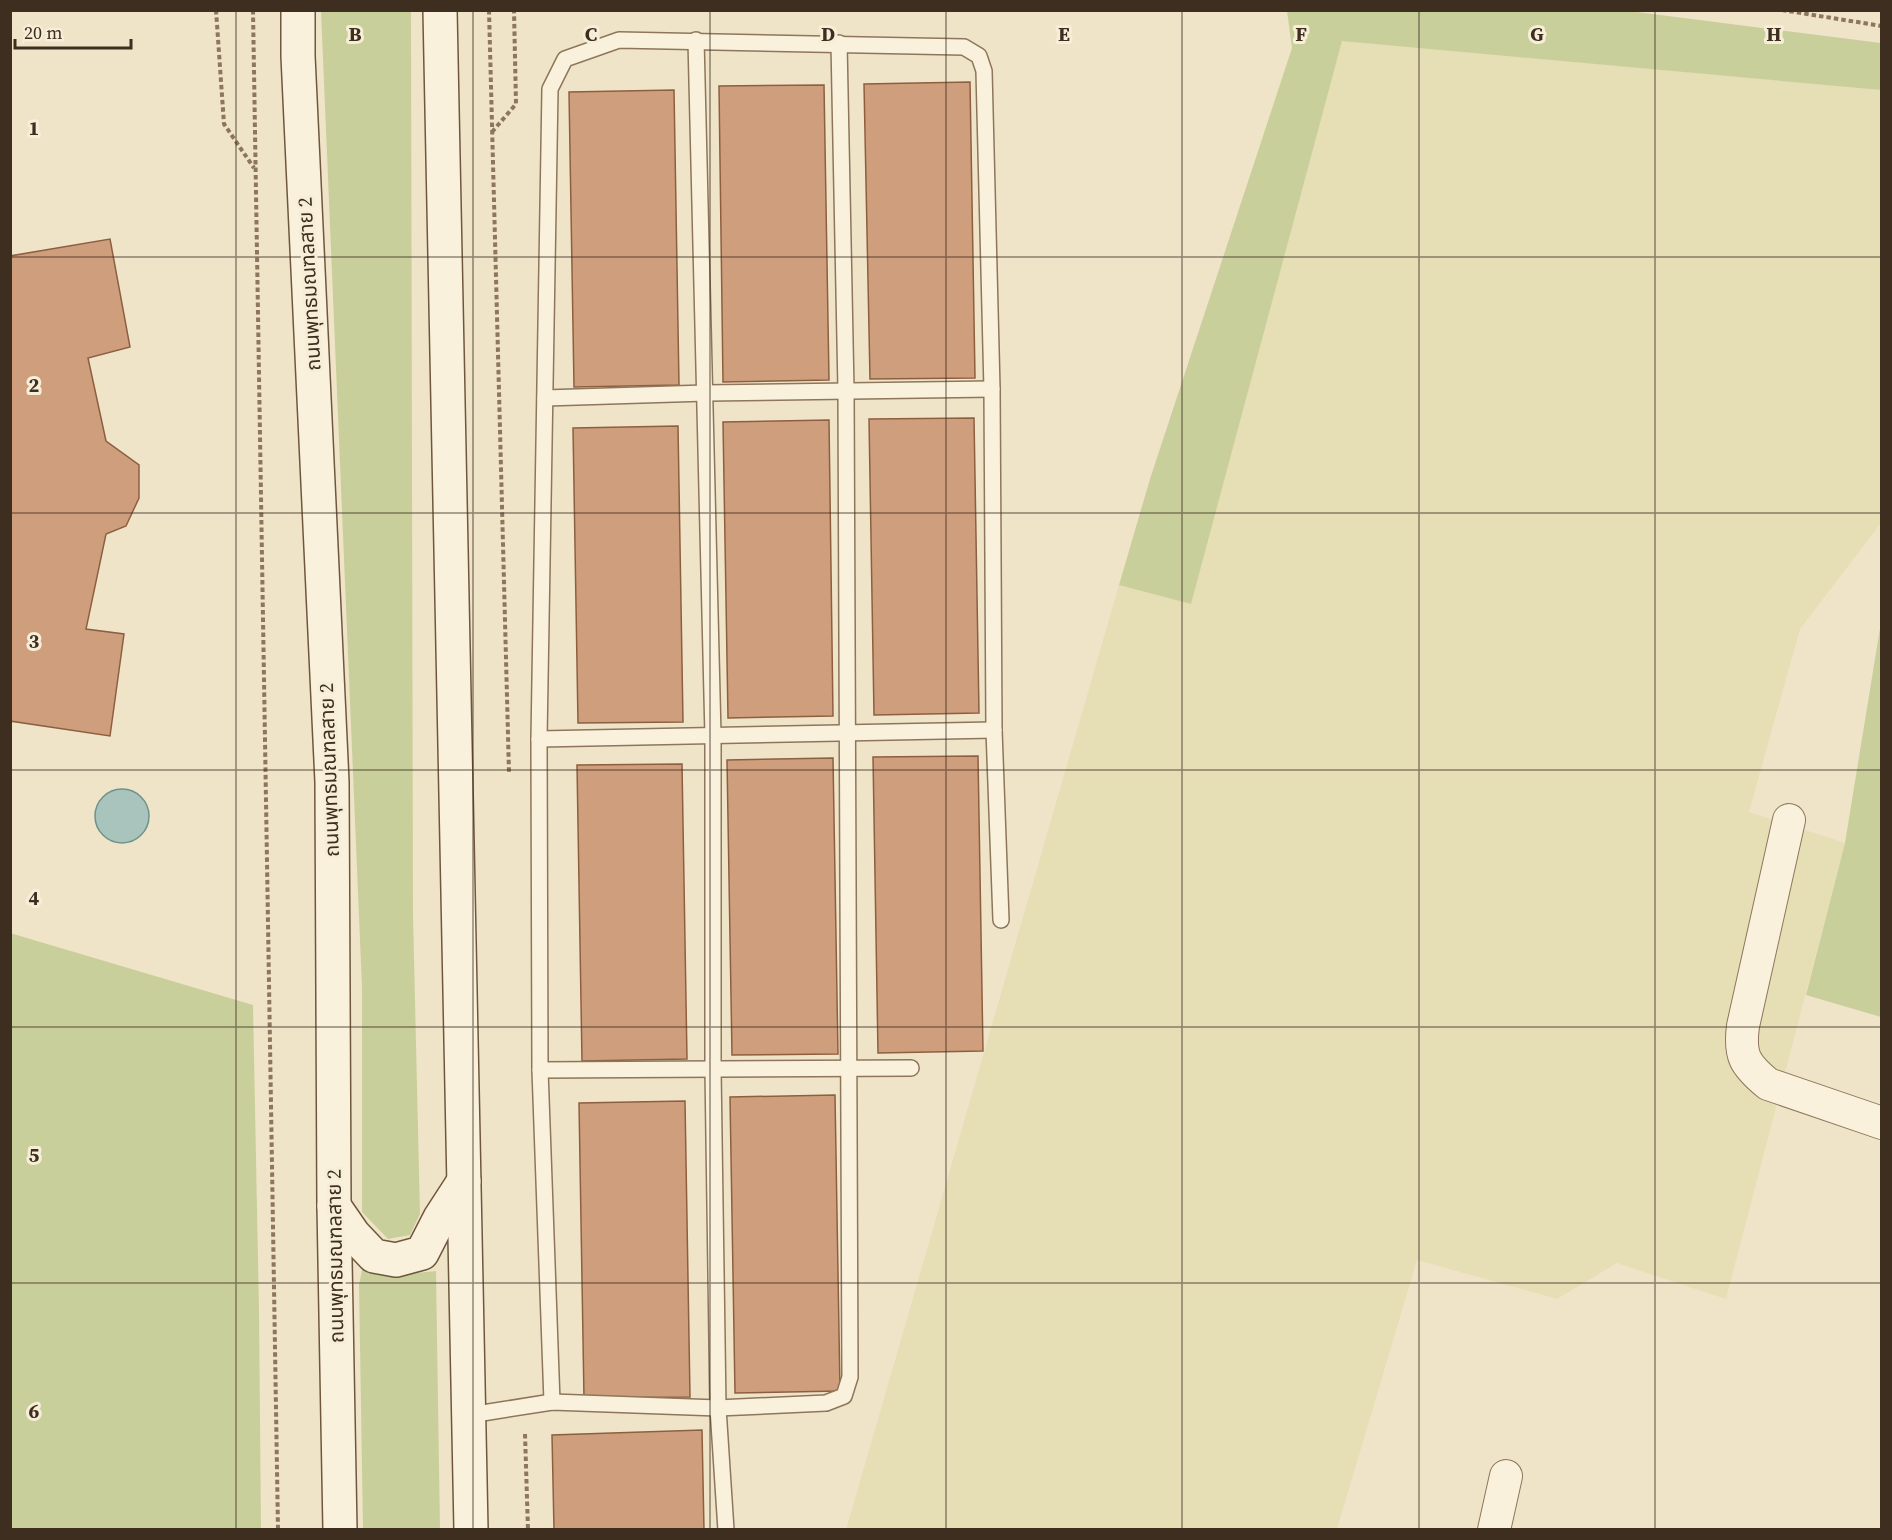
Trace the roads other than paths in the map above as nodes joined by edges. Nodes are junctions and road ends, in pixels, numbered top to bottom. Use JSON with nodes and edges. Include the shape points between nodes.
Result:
{"nodes":[{"id":1,"x":298,"y":10,"type":"edge"},
{"id":2,"x":440,"y":10,"type":"edge"},
{"id":3,"x":696,"y":40,"type":"junction"},
{"id":4,"x":839,"y":43,"type":"junction"},
{"id":5,"x":992,"y":389,"type":"junction"},
{"id":6,"x":846,"y":390,"type":"junction"},
{"id":7,"x":706,"y":393,"type":"junction"},
{"id":8,"x":545,"y":398,"type":"junction"},
{"id":9,"x":994,"y":730,"type":"junction"},
{"id":10,"x":849,"y":733,"type":"junction"},
{"id":11,"x":713,"y":736,"type":"junction"},
{"id":12,"x":539,"y":740,"type":"junction"},
{"id":13,"x":1789,"y":820,"type":"dead end"},
{"id":14,"x":1000,"y":920,"type":"dead end"},
{"id":15,"x":849,"y":1068,"type":"junction"},
{"id":16,"x":911,"y":1068,"type":"dead end"},
{"id":17,"x":540,"y":1070,"type":"junction"},
{"id":18,"x":713,"y":1070,"type":"junction"},
{"id":19,"x":1881,"y":1123,"type":"edge"},
{"id":20,"x":464,"y":1181,"type":"junction"},
{"id":21,"x":334,"y":1206,"type":"junction"},
{"id":22,"x":552,"y":1402,"type":"junction"},
{"id":23,"x":718,"y":1408,"type":"junction"},
{"id":24,"x":470,"y":1415,"type":"junction"},
{"id":25,"x":1506,"y":1476,"type":"dead end"},
{"id":26,"x":340,"y":1530,"type":"edge"},
{"id":27,"x":471,"y":1530,"type":"edge"},
{"id":28,"x":726,"y":1530,"type":"edge"},
{"id":29,"x":1494,"y":1530,"type":"edge"}],
"edges":[{"from":1,"to":21,"type":"main road","name":"ถนนพุทธมณฑลสาย 2","via":[[332,782]]},
{"from":2,"to":20,"type":"main road"},
{"from":3,"to":4,"type":"lane"},
{"from":3,"to":7,"type":"lane"},
{"from":3,"to":8,"type":"lane","via":[[619,40],[566,59],[550,89]]},
{"from":4,"to":5,"type":"lane","via":[[964,47],[979,56],[984,71]]},
{"from":4,"to":6,"type":"lane"},
{"from":5,"to":6,"type":"lane"},
{"from":5,"to":9,"type":"lane"},
{"from":6,"to":7,"type":"lane"},
{"from":6,"to":10,"type":"lane"},
{"from":7,"to":8,"type":"lane"},
{"from":7,"to":11,"type":"lane"},
{"from":8,"to":12,"type":"lane"},
{"from":9,"to":10,"type":"lane"},
{"from":9,"to":14,"type":"lane"},
{"from":10,"to":11,"type":"lane"},
{"from":10,"to":15,"type":"lane"},
{"from":11,"to":12,"type":"lane"},
{"from":11,"to":18,"type":"lane"},
{"from":12,"to":17,"type":"lane"},
{"from":13,"to":19,"type":"street","via":[[1743,1026],[1741,1044],[1745,1059],[1768,1084]]},
{"from":15,"to":16,"type":"lane"},
{"from":15,"to":18,"type":"lane"},
{"from":15,"to":23,"type":"lane","via":[[850,1377],[844,1396],[826,1403]]},
{"from":17,"to":18,"type":"lane"},
{"from":17,"to":22,"type":"lane"},
{"from":18,"to":23,"type":"lane"},
{"from":20,"to":21,"type":"main road","via":[[422,1252],[396,1260],[374,1256]]},
{"from":20,"to":24,"type":"main road"},
{"from":21,"to":26,"type":"main road","name":"ถนนพุทธมณฑลสาย 2"},
{"from":22,"to":23,"type":"lane"},
{"from":22,"to":24,"type":"lane"},
{"from":23,"to":28,"type":"lane"},
{"from":24,"to":27,"type":"main road"},
{"from":25,"to":29,"type":"street"}]}
